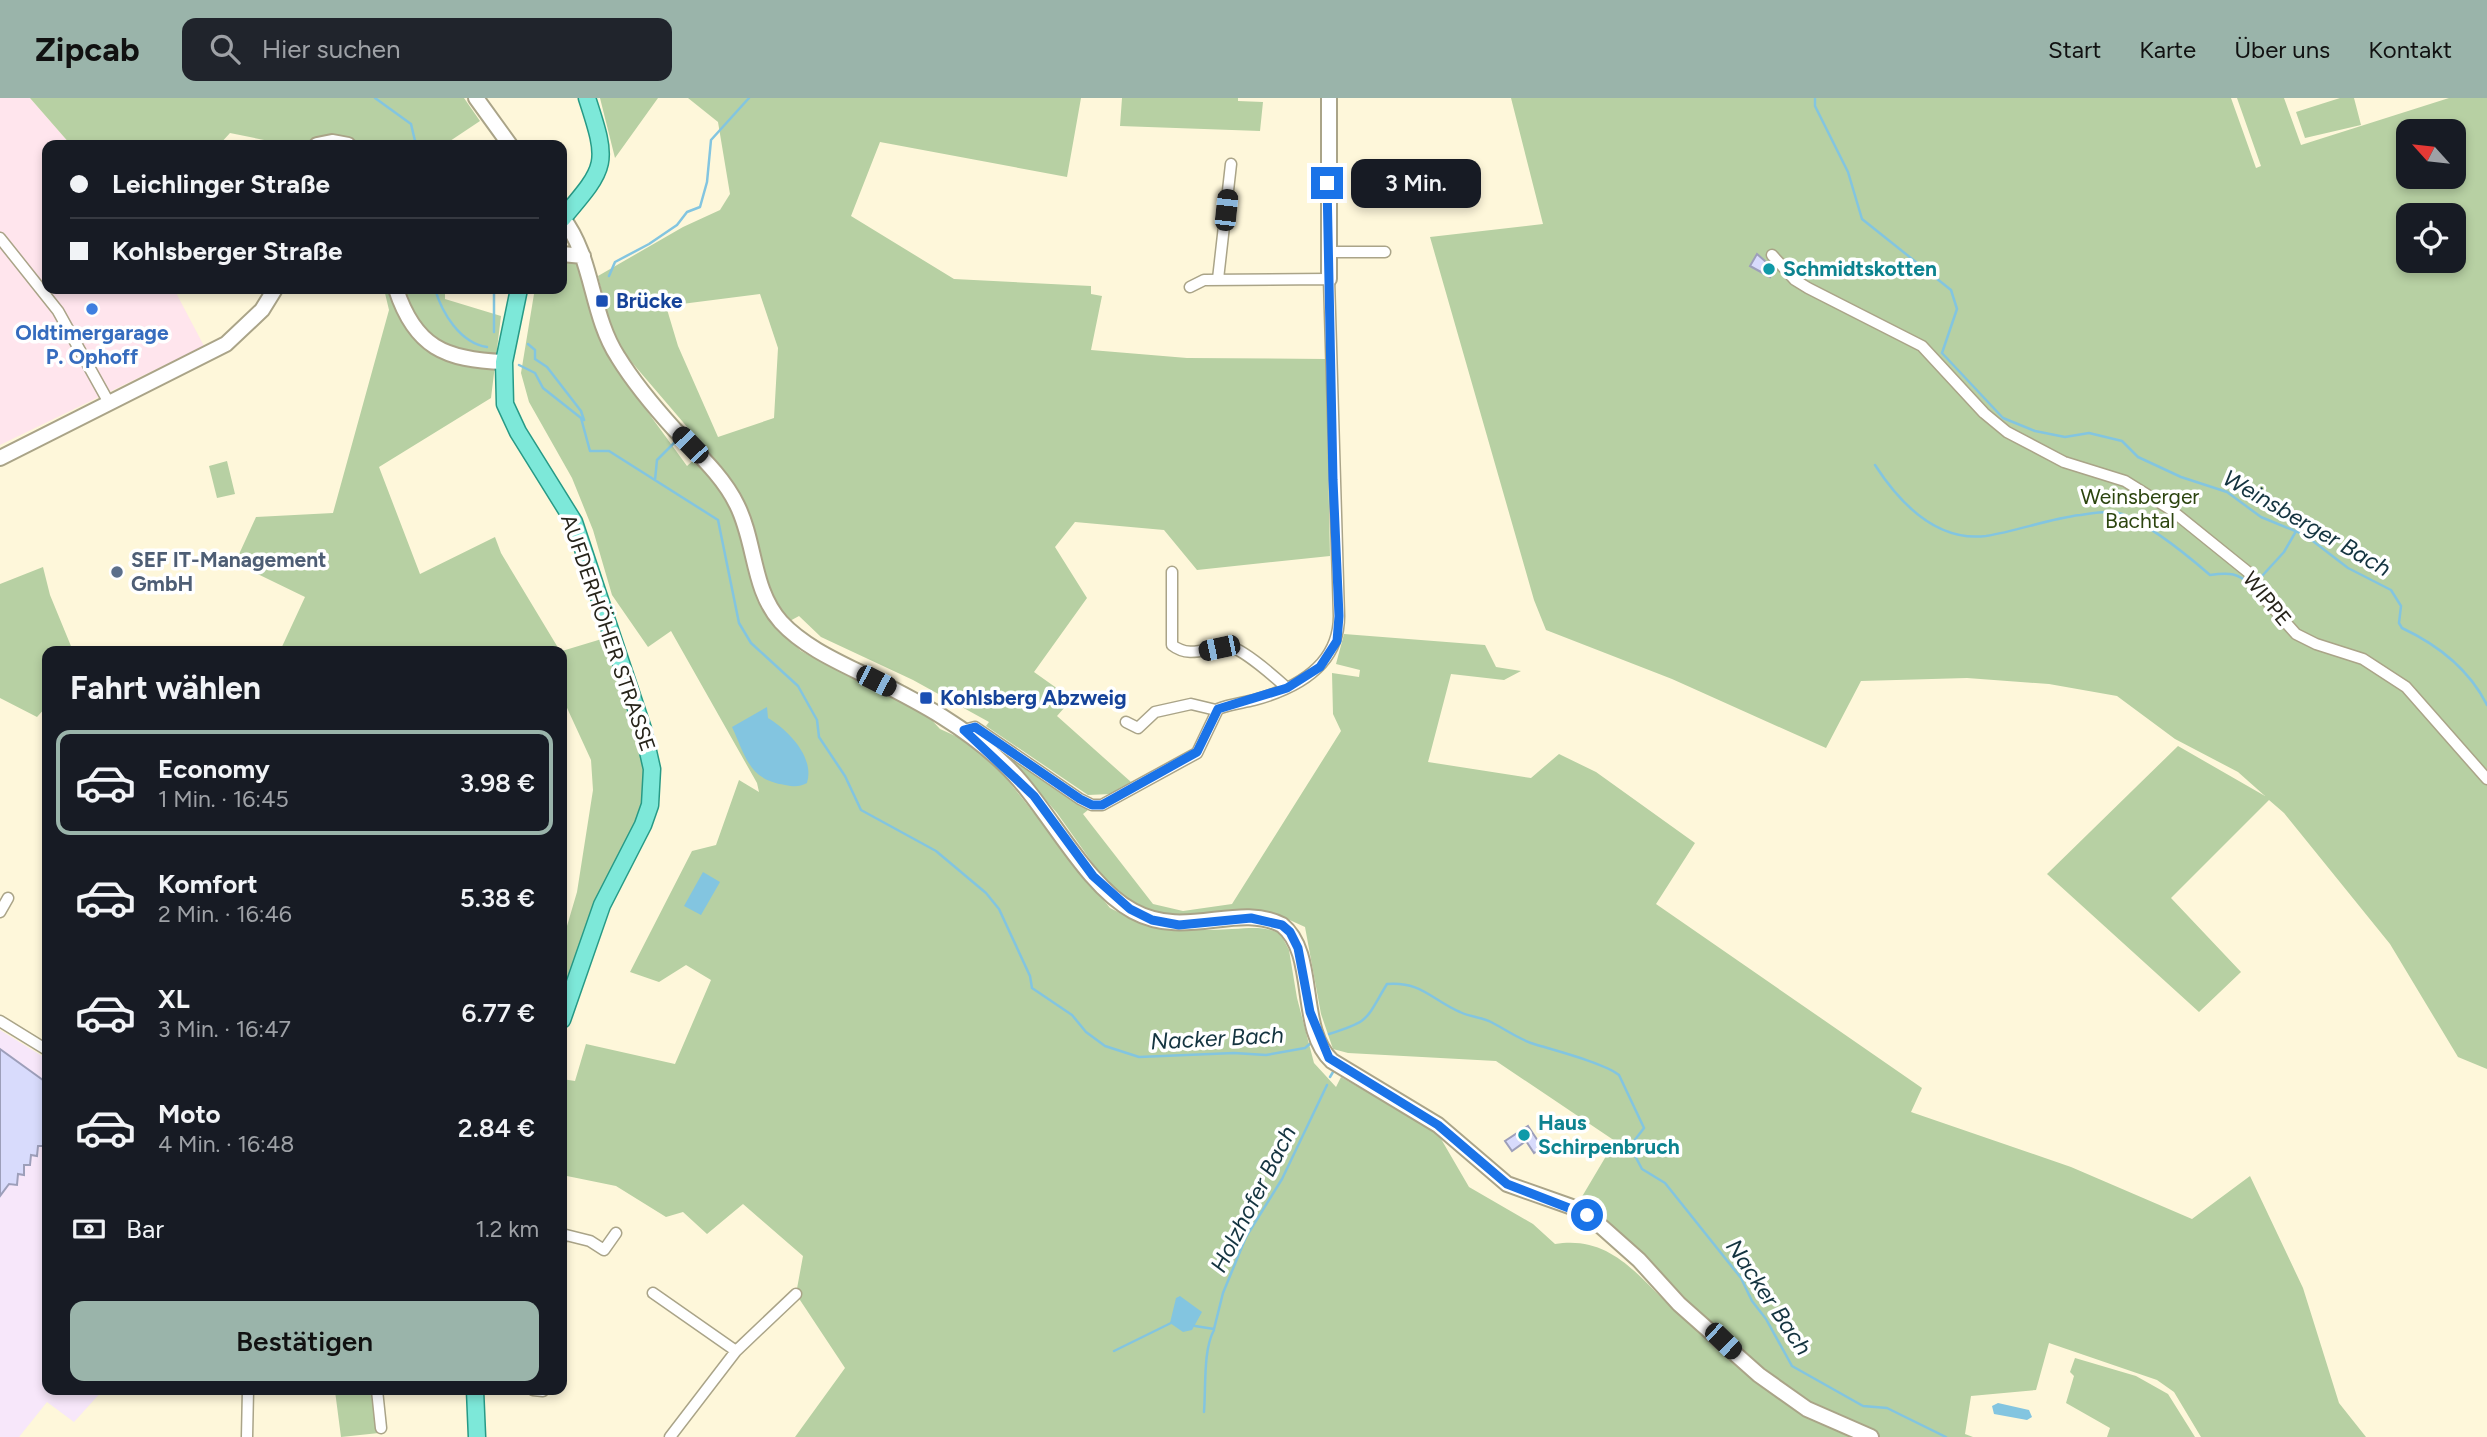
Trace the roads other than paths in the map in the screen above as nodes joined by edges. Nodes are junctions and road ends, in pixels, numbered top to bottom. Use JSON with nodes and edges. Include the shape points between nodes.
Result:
{"nodes":[{"id":1,"x":476,"y":98,"type":"edge"},
{"id":2,"x":587,"y":98,"type":"edge"},
{"id":3,"x":1328,"y":98,"type":"edge"},
{"id":4,"x":506,"y":140,"type":"edge"},
{"id":5,"x":1231,"y":164,"type":"dead end"},
{"id":6,"x":567,"y":212,"type":"edge"},
{"id":7,"x":567,"y":225,"type":"edge"},
{"id":8,"x":0,"y":238,"type":"edge"},
{"id":9,"x":1328,"y":252,"type":"junction"},
{"id":10,"x":1385,"y":252,"type":"dead end"},
{"id":11,"x":567,"y":254,"type":"edge"},
{"id":12,"x":1772,"y":254,"type":"dead end"},
{"id":13,"x":583,"y":256,"type":"junction"},
{"id":14,"x":1218,"y":279,"type":"junction"},
{"id":15,"x":1329,"y":279,"type":"junction"},
{"id":16,"x":1190,"y":287,"type":"dead end"},
{"id":17,"x":42,"y":291,"type":"edge"},
{"id":18,"x":44,"y":294,"type":"edge"},
{"id":19,"x":272,"y":294,"type":"edge"},
{"id":20,"x":398,"y":294,"type":"edge"},
{"id":21,"x":518,"y":294,"type":"edge"},
{"id":22,"x":504,"y":362,"type":"junction"},
{"id":23,"x":108,"y":401,"type":"junction"},
{"id":24,"x":0,"y":458,"type":"edge"},
{"id":25,"x":1172,"y":572,"type":"dead end"},
{"id":26,"x":1287,"y":688,"type":"junction"},
{"id":27,"x":1216,"y":710,"type":"junction"},
{"id":28,"x":1126,"y":722,"type":"dead end"},
{"id":29,"x":964,"y":730,"type":"junction"},
{"id":30,"x":2487,"y":779,"type":"edge"},
{"id":31,"x":8,"y":898,"type":"dead end"},
{"id":32,"x":0,"y":912,"type":"edge"},
{"id":33,"x":567,"y":1006,"type":"edge"},
{"id":34,"x":0,"y":1021,"type":"edge"},
{"id":35,"x":42,"y":1047,"type":"edge"},
{"id":36,"x":616,"y":1233,"type":"dead end"},
{"id":37,"x":567,"y":1235,"type":"edge"},
{"id":38,"x":653,"y":1293,"type":"dead end"},
{"id":39,"x":796,"y":1294,"type":"dead end"},
{"id":40,"x":736,"y":1351,"type":"junction"},
{"id":41,"x":248,"y":1395,"type":"edge"},
{"id":42,"x":378,"y":1395,"type":"edge"},
{"id":43,"x":475,"y":1395,"type":"edge"},
{"id":44,"x":381,"y":1428,"type":"dead end"},
{"id":45,"x":247,"y":1437,"type":"edge"},
{"id":46,"x":477,"y":1437,"type":"edge"},
{"id":47,"x":670,"y":1437,"type":"edge"},
{"id":48,"x":1871,"y":1437,"type":"edge"}],
"edges":[{"from":1,"to":4,"type":"main road"},
{"from":2,"to":6,"type":"main road","via":[[602,144],[602,159],[592,183]]},
{"from":3,"to":9,"type":"main road"},
{"from":5,"to":14,"type":"street"},
{"from":7,"to":13,"type":"main road"},
{"from":8,"to":17,"type":"street"},
{"from":9,"to":10,"type":"street"},
{"from":9,"to":15,"type":"main road"},
{"from":11,"to":13,"type":"main road"},
{"from":12,"to":30,"type":"street","name":"WIPPE","via":[[1808,288],[1923,345],[1998,426],[2064,462],[2125,481],[2189,522],[2248,572],[2296,634],[2363,659],[2406,687]]},
{"from":13,"to":29,"type":"main road","via":[[611,345],[661,414],[732,495],[750,536],[763,592],[781,622],[816,649]]},
{"from":14,"to":15,"type":"street"},
{"from":14,"to":16,"type":"street"},
{"from":15,"to":26,"type":"street","via":[[1339,631],[1334,648],[1320,667]]},
{"from":18,"to":23,"type":"street"},
{"from":19,"to":23,"type":"main road","via":[[226,344]]},
{"from":20,"to":22,"type":"main road","via":[[413,325],[438,350],[455,358]]},
{"from":21,"to":22,"type":"main road","name":"AUFDERHÖHER STRASSE"},
{"from":22,"to":33,"type":"main road","name":"AUFDERHÖHER STRASSE","via":[[502,389],[508,411],[574,522],[650,753],[650,806],[602,905]]},
{"from":23,"to":24,"type":"main road"},
{"from":25,"to":26,"type":"street","via":[[1174,646],[1195,652],[1234,648]]},
{"from":26,"to":27,"type":"street"},
{"from":27,"to":28,"type":"street","via":[[1191,704],[1155,712],[1138,729]]},
{"from":27,"to":29,"type":"street","via":[[1197,752],[1097,806],[975,727]]},
{"from":29,"to":48,"type":"main road","via":[[1034,796],[1093,876],[1130,909],[1152,920],[1179,925],[1251,918],[1282,925],[1298,948],[1310,1012],[1329,1058],[1438,1125],[1507,1184],[1575,1208],[1594,1220],[1759,1376],[1807,1409]]},
{"from":31,"to":32,"type":"street"},
{"from":34,"to":35,"type":"street"},
{"from":36,"to":37,"type":"street","via":[[604,1250]]},
{"from":38,"to":40,"type":"street"},
{"from":39,"to":40,"type":"street"},
{"from":40,"to":47,"type":"street"},
{"from":41,"to":45,"type":"street"},
{"from":42,"to":44,"type":"street"},
{"from":43,"to":46,"type":"main road"}]}
